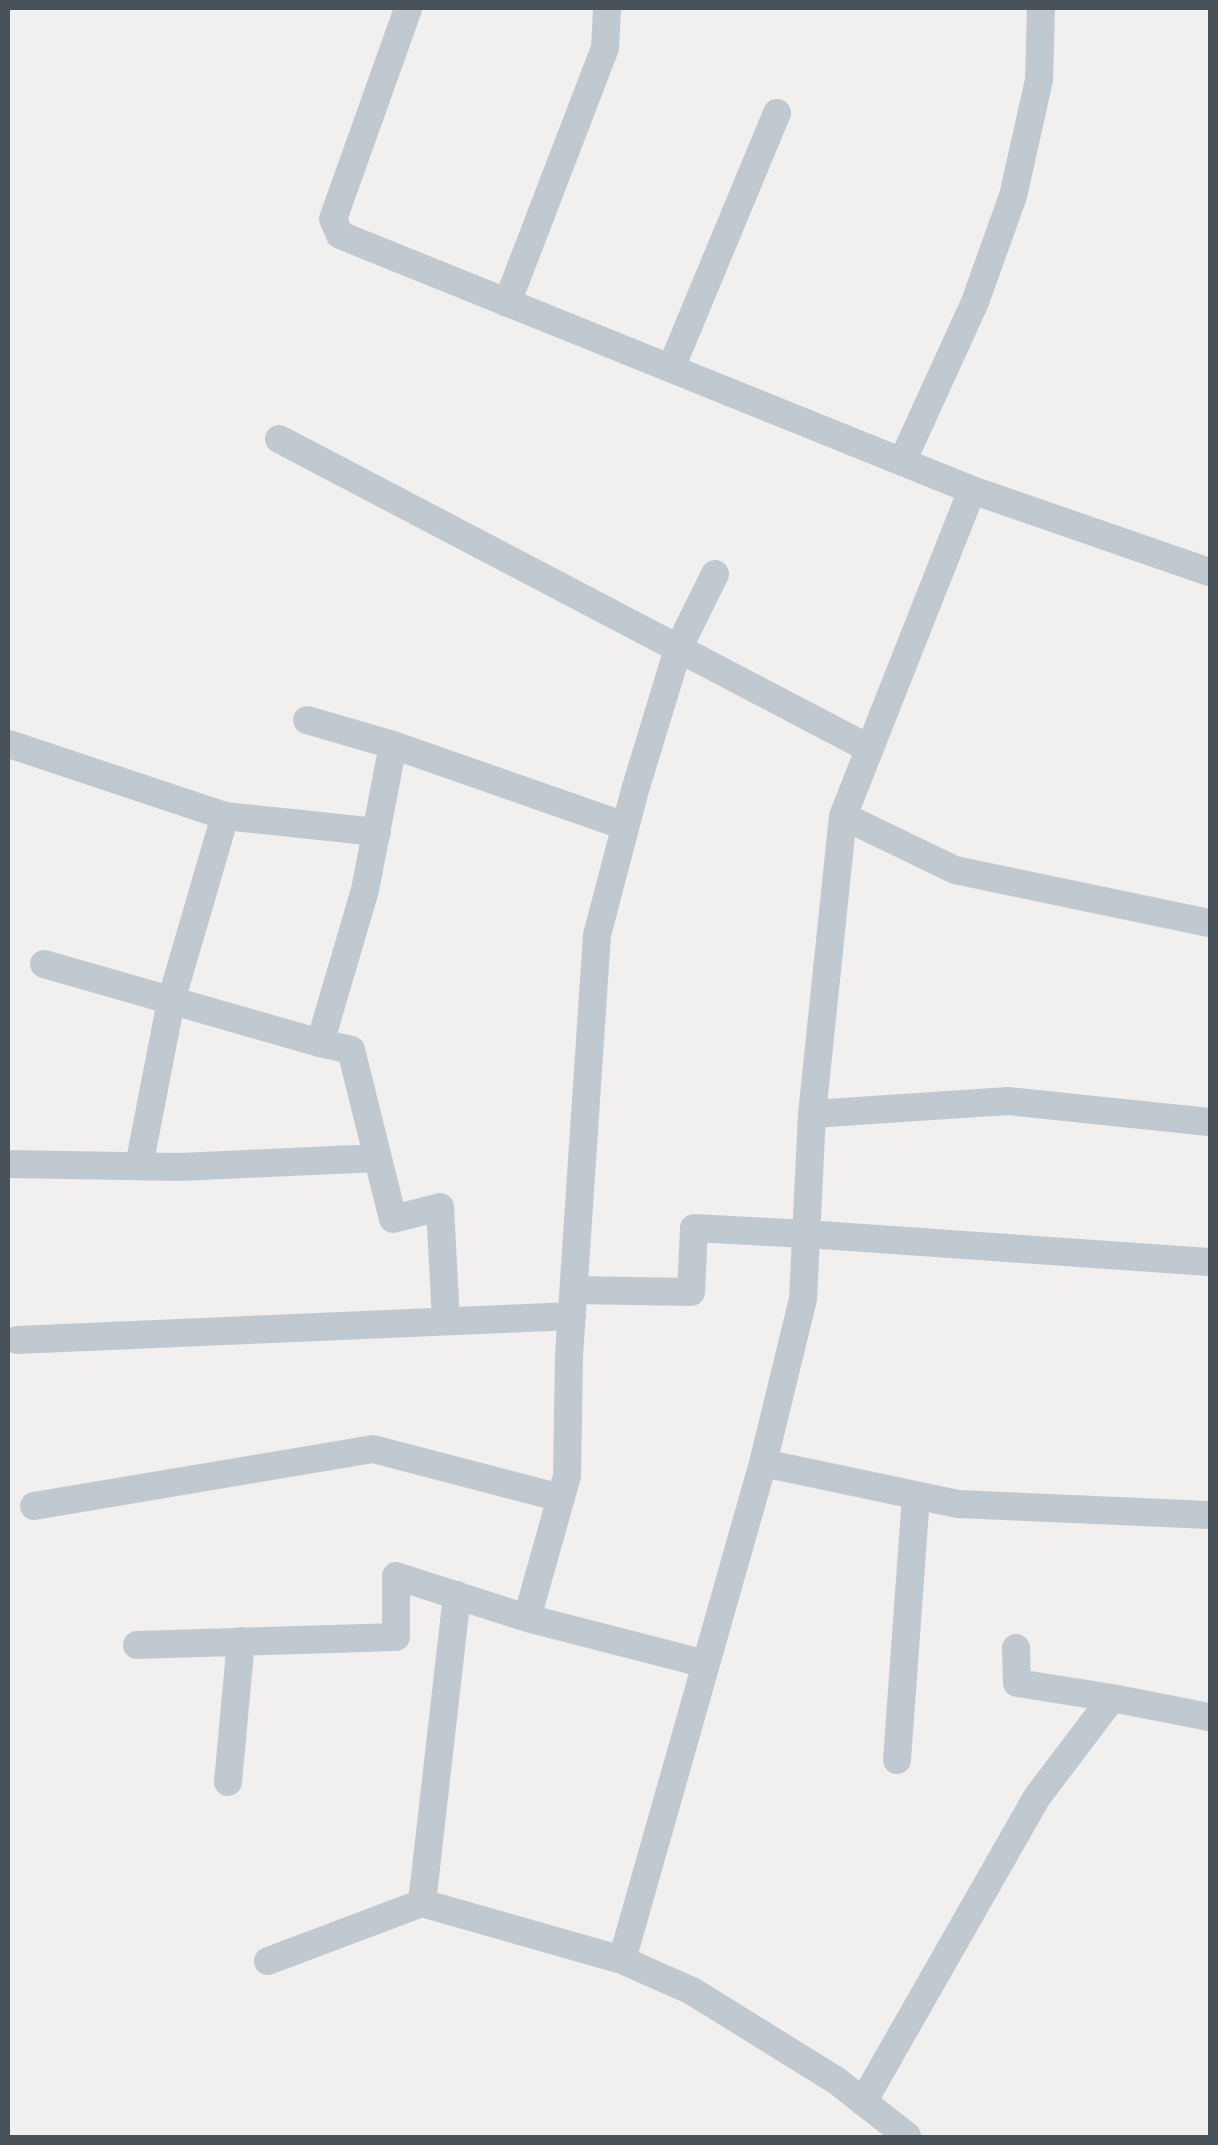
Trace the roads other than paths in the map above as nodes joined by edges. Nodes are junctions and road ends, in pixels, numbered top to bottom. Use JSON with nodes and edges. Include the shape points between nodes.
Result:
{"nodes":[{"id":1,"x":408,"y":9,"type":"edge"},
{"id":2,"x":607,"y":9,"type":"edge"},
{"id":3,"x":1041,"y":9,"type":"edge"},
{"id":4,"x":777,"y":113,"type":"dead end"},
{"id":5,"x":507,"y":303,"type":"junction"},
{"id":6,"x":671,"y":368,"type":"junction"},
{"id":7,"x":279,"y":439,"type":"dead end"},
{"id":8,"x":902,"y":462,"type":"junction"},
{"id":9,"x":972,"y":490,"type":"junction"},
{"id":10,"x":1209,"y":572,"type":"edge"},
{"id":11,"x":715,"y":574,"type":"dead end"},
{"id":12,"x":678,"y":648,"type":"junction"},
{"id":13,"x":308,"y":720,"type":"dead end"},
{"id":14,"x":9,"y":744,"type":"edge"},
{"id":15,"x":392,"y":745,"type":"junction"},
{"id":16,"x":870,"y":749,"type":"junction"},
{"id":17,"x":225,"y":816,"type":"junction"},
{"id":18,"x":843,"y":816,"type":"junction"},
{"id":19,"x":625,"y":826,"type":"junction"},
{"id":20,"x":377,"y":832,"type":"junction"},
{"id":21,"x":1209,"y":923,"type":"edge"},
{"id":22,"x":44,"y":964,"type":"dead end"},
{"id":23,"x":171,"y":1001,"type":"junction"},
{"id":24,"x":320,"y":1043,"type":"junction"},
{"id":25,"x":812,"y":1114,"type":"junction"},
{"id":26,"x":1209,"y":1122,"type":"edge"},
{"id":27,"x":378,"y":1158,"type":"junction"},
{"id":28,"x":9,"y":1164,"type":"edge"},
{"id":29,"x":139,"y":1166,"type":"junction"},
{"id":30,"x":806,"y":1234,"type":"junction"},
{"id":31,"x":1209,"y":1262,"type":"edge"},
{"id":32,"x":573,"y":1303,"type":"junction"},
{"id":33,"x":446,"y":1321,"type":"junction"},
{"id":34,"x":16,"y":1340,"type":"dead end"},
{"id":35,"x":763,"y":1463,"type":"junction"},
{"id":36,"x":916,"y":1496,"type":"junction"},
{"id":37,"x":561,"y":1498,"type":"junction"},
{"id":38,"x":34,"y":1506,"type":"dead end"},
{"id":39,"x":1209,"y":1515,"type":"edge"},
{"id":40,"x":457,"y":1595,"type":"junction"},
{"id":41,"x":527,"y":1618,"type":"junction"},
{"id":42,"x":241,"y":1641,"type":"junction"},
{"id":43,"x":137,"y":1644,"type":"dead end"},
{"id":44,"x":1016,"y":1648,"type":"dead end"},
{"id":45,"x":706,"y":1664,"type":"junction"},
{"id":46,"x":1112,"y":1698,"type":"junction"},
{"id":47,"x":1209,"y":1717,"type":"edge"},
{"id":48,"x":897,"y":1760,"type":"dead end"},
{"id":49,"x":228,"y":1782,"type":"dead end"},
{"id":50,"x":422,"y":1902,"type":"junction"},
{"id":51,"x":622,"y":1960,"type":"junction"},
{"id":52,"x":268,"y":1961,"type":"dead end"},
{"id":53,"x":863,"y":2102,"type":"junction"},
{"id":54,"x":907,"y":2136,"type":"edge"}],
"edges":[{"from":1,"to":5,"type":"street","via":[[333,219],[336,228],[340,235]]},
{"from":2,"to":5,"type":"street","via":[[605,48]]},
{"from":3,"to":8,"type":"street","via":[[1039,80],[1014,196],[976,302]]},
{"from":4,"to":6,"type":"street"},
{"from":5,"to":6,"type":"street"},
{"from":6,"to":8,"type":"street"},
{"from":7,"to":12,"type":"street"},
{"from":8,"to":9,"type":"street"},
{"from":9,"to":10,"type":"street"},
{"from":9,"to":16,"type":"street"},
{"from":11,"to":12,"type":"street"},
{"from":12,"to":16,"type":"street"},
{"from":12,"to":19,"type":"street"},
{"from":13,"to":15,"type":"street"},
{"from":14,"to":17,"type":"street"},
{"from":15,"to":19,"type":"street"},
{"from":15,"to":20,"type":"street"},
{"from":16,"to":18,"type":"street"},
{"from":17,"to":20,"type":"street"},
{"from":17,"to":23,"type":"street"},
{"from":18,"to":21,"type":"street","via":[[955,870]]},
{"from":18,"to":25,"type":"street"},
{"from":19,"to":32,"type":"street","via":[[598,935]]},
{"from":20,"to":24,"type":"street","via":[[366,890]]},
{"from":22,"to":23,"type":"street"},
{"from":23,"to":24,"type":"street"},
{"from":23,"to":29,"type":"street"},
{"from":24,"to":27,"type":"street","via":[[351,1050]]},
{"from":25,"to":26,"type":"street","via":[[1008,1101]]},
{"from":25,"to":30,"type":"street"},
{"from":27,"to":29,"type":"street"},
{"from":27,"to":33,"type":"street","via":[[393,1219],[440,1207]]},
{"from":28,"to":29,"type":"street"},
{"from":30,"to":31,"type":"street"},
{"from":30,"to":32,"type":"street","via":[[694,1228],[691,1292]]},
{"from":30,"to":35,"type":"street","via":[[803,1299]]},
{"from":32,"to":33,"type":"street"},
{"from":32,"to":37,"type":"street","via":[[567,1476]]},
{"from":33,"to":34,"type":"street"},
{"from":35,"to":36,"type":"street"},
{"from":35,"to":45,"type":"street"},
{"from":36,"to":39,"type":"street","via":[[958,1504]]},
{"from":36,"to":48,"type":"street"},
{"from":37,"to":38,"type":"street","via":[[373,1449]]},
{"from":37,"to":41,"type":"street"},
{"from":40,"to":41,"type":"street"},
{"from":40,"to":42,"type":"street","via":[[396,1576],[396,1637]]},
{"from":40,"to":50,"type":"street"},
{"from":41,"to":45,"type":"street"},
{"from":42,"to":43,"type":"street"},
{"from":42,"to":49,"type":"street"},
{"from":44,"to":46,"type":"street","via":[[1017,1683]]},
{"from":45,"to":51,"type":"street"},
{"from":46,"to":47,"type":"street"},
{"from":46,"to":53,"type":"street","via":[[1037,1797]]},
{"from":50,"to":51,"type":"street"},
{"from":50,"to":52,"type":"street"},
{"from":51,"to":53,"type":"street","via":[[692,1991],[837,2081]]},
{"from":53,"to":54,"type":"street"}]}
